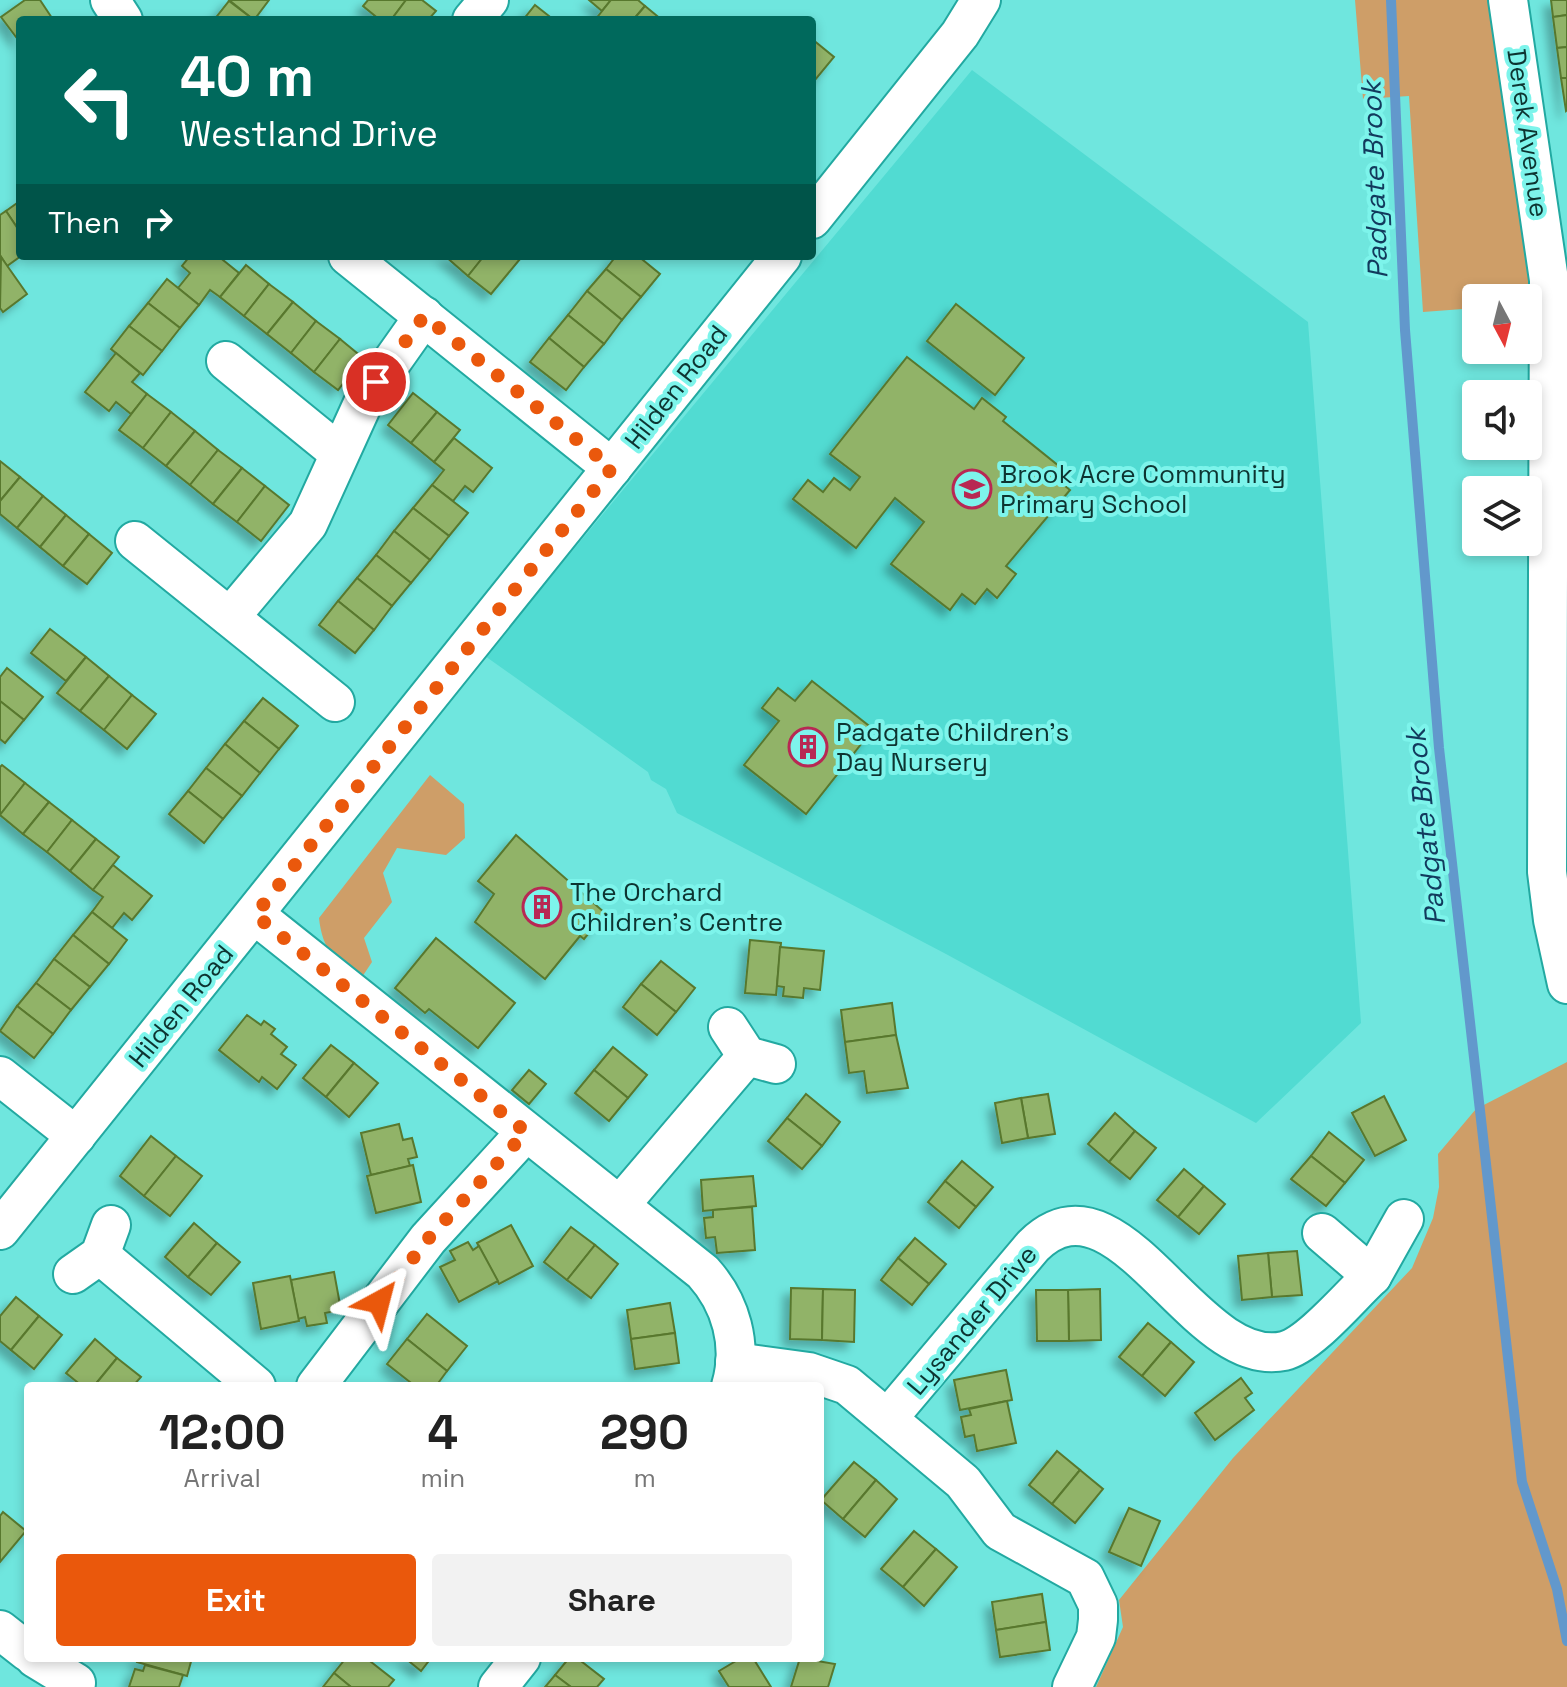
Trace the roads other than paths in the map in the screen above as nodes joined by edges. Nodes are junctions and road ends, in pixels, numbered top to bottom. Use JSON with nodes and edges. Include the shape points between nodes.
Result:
{"nodes":[{"id":1,"x":489,"y":0,"type":"edge"},
{"id":2,"x":981,"y":0,"type":"edge"},
{"id":3,"x":1508,"y":0,"type":"edge"},
{"id":4,"x":475,"y":16,"type":"edge"},
{"id":5,"x":816,"y":214,"type":"edge"},
{"id":6,"x":353,"y":260,"type":"edge"},
{"id":7,"x":779,"y":260,"type":"edge"},
{"id":8,"x":1558,"y":279,"type":"edge"},
{"id":9,"x":424,"y":316,"type":"junction"},
{"id":10,"x":226,"y":361,"type":"dead end"},
{"id":11,"x":339,"y":453,"type":"junction"},
{"id":12,"x":612,"y":468,"type":"junction"},
{"id":13,"x":135,"y":541,"type":"dead end"},
{"id":14,"x":230,"y":617,"type":"junction"},
{"id":15,"x":335,"y":702,"type":"dead end"},
{"id":16,"x":255,"y":915,"type":"junction"},
{"id":17,"x":1567,"y":984,"type":"edge"},
{"id":18,"x":750,"y":1049,"type":"dead end"},
{"id":19,"x":0,"y":1076,"type":"edge"},
{"id":20,"x":526,"y":1132,"type":"junction"},
{"id":21,"x":76,"y":1136,"type":"junction"},
{"id":22,"x":620,"y":1205,"type":"junction"},
{"id":23,"x":1404,"y":1219,"type":"dead end"},
{"id":24,"x":0,"y":1230,"type":"edge"},
{"id":25,"x":1322,"y":1233,"type":"dead end"},
{"id":26,"x":94,"y":1251,"type":"dead end"},
{"id":27,"x":1372,"y":1276,"type":"junction"},
{"id":28,"x":733,"y":1374,"type":"edge"},
{"id":29,"x":251,"y":1382,"type":"edge"},
{"id":30,"x":319,"y":1382,"type":"edge"},
{"id":31,"x":888,"y":1418,"type":"junction"},
{"id":32,"x":0,"y":1630,"type":"edge"},
{"id":33,"x":24,"y":1649,"type":"edge"},
{"id":34,"x":45,"y":1662,"type":"edge"},
{"id":35,"x":518,"y":1662,"type":"edge"},
{"id":36,"x":79,"y":1676,"type":"edge"},
{"id":37,"x":498,"y":1687,"type":"edge"},
{"id":38,"x":1072,"y":1687,"type":"edge"}],
"edges":[{"from":1,"to":4,"type":"street"},
{"from":2,"to":5,"type":"street","via":[[960,34]]},
{"from":3,"to":8,"type":"street","name":"Derek Avenue"},
{"from":6,"to":9,"type":"street"},
{"from":7,"to":12,"type":"street","name":"Hilden Road"},
{"from":8,"to":17,"type":"street","name":"Derek Avenue","via":[[1547,872]]},
{"from":9,"to":11,"type":"street","via":[[364,401]]},
{"from":9,"to":12,"type":"street"},
{"from":10,"to":11,"type":"street"},
{"from":11,"to":14,"type":"street","via":[[308,524]]},
{"from":12,"to":16,"type":"street","name":"Hilden Road"},
{"from":13,"to":14,"type":"street"},
{"from":14,"to":15,"type":"street"},
{"from":16,"to":20,"type":"street"},
{"from":16,"to":21,"type":"street","name":"Hilden Road"},
{"from":18,"to":22,"type":"street"},
{"from":19,"to":21,"type":"street"},
{"from":20,"to":22,"type":"street"},
{"from":20,"to":30,"type":"street","via":[[428,1239]]},
{"from":21,"to":24,"type":"street","name":"Hilden Road"},
{"from":22,"to":28,"type":"street","via":[[719,1290],[729,1309]]},
{"from":23,"to":27,"type":"street","name":"Lysander Drive"},
{"from":25,"to":27,"type":"street"},
{"from":26,"to":29,"type":"street"},
{"from":27,"to":31,"type":"street","name":"Lysander Drive","via":[[1301,1342],[1285,1351],[1269,1351],[1207,1323],[1102,1231],[1083,1225],[1055,1228],[1033,1246]]},
{"from":28,"to":31,"type":"street","name":"Lysander Drive","via":[[829,1377]]},
{"from":31,"to":38,"type":"street","name":"Lysander Drive","via":[[963,1482],[1000,1531],[1074,1570],[1094,1591],[1096,1637]]},
{"from":32,"to":33,"type":"street"},
{"from":34,"to":36,"type":"street"},
{"from":35,"to":37,"type":"street"}]}
